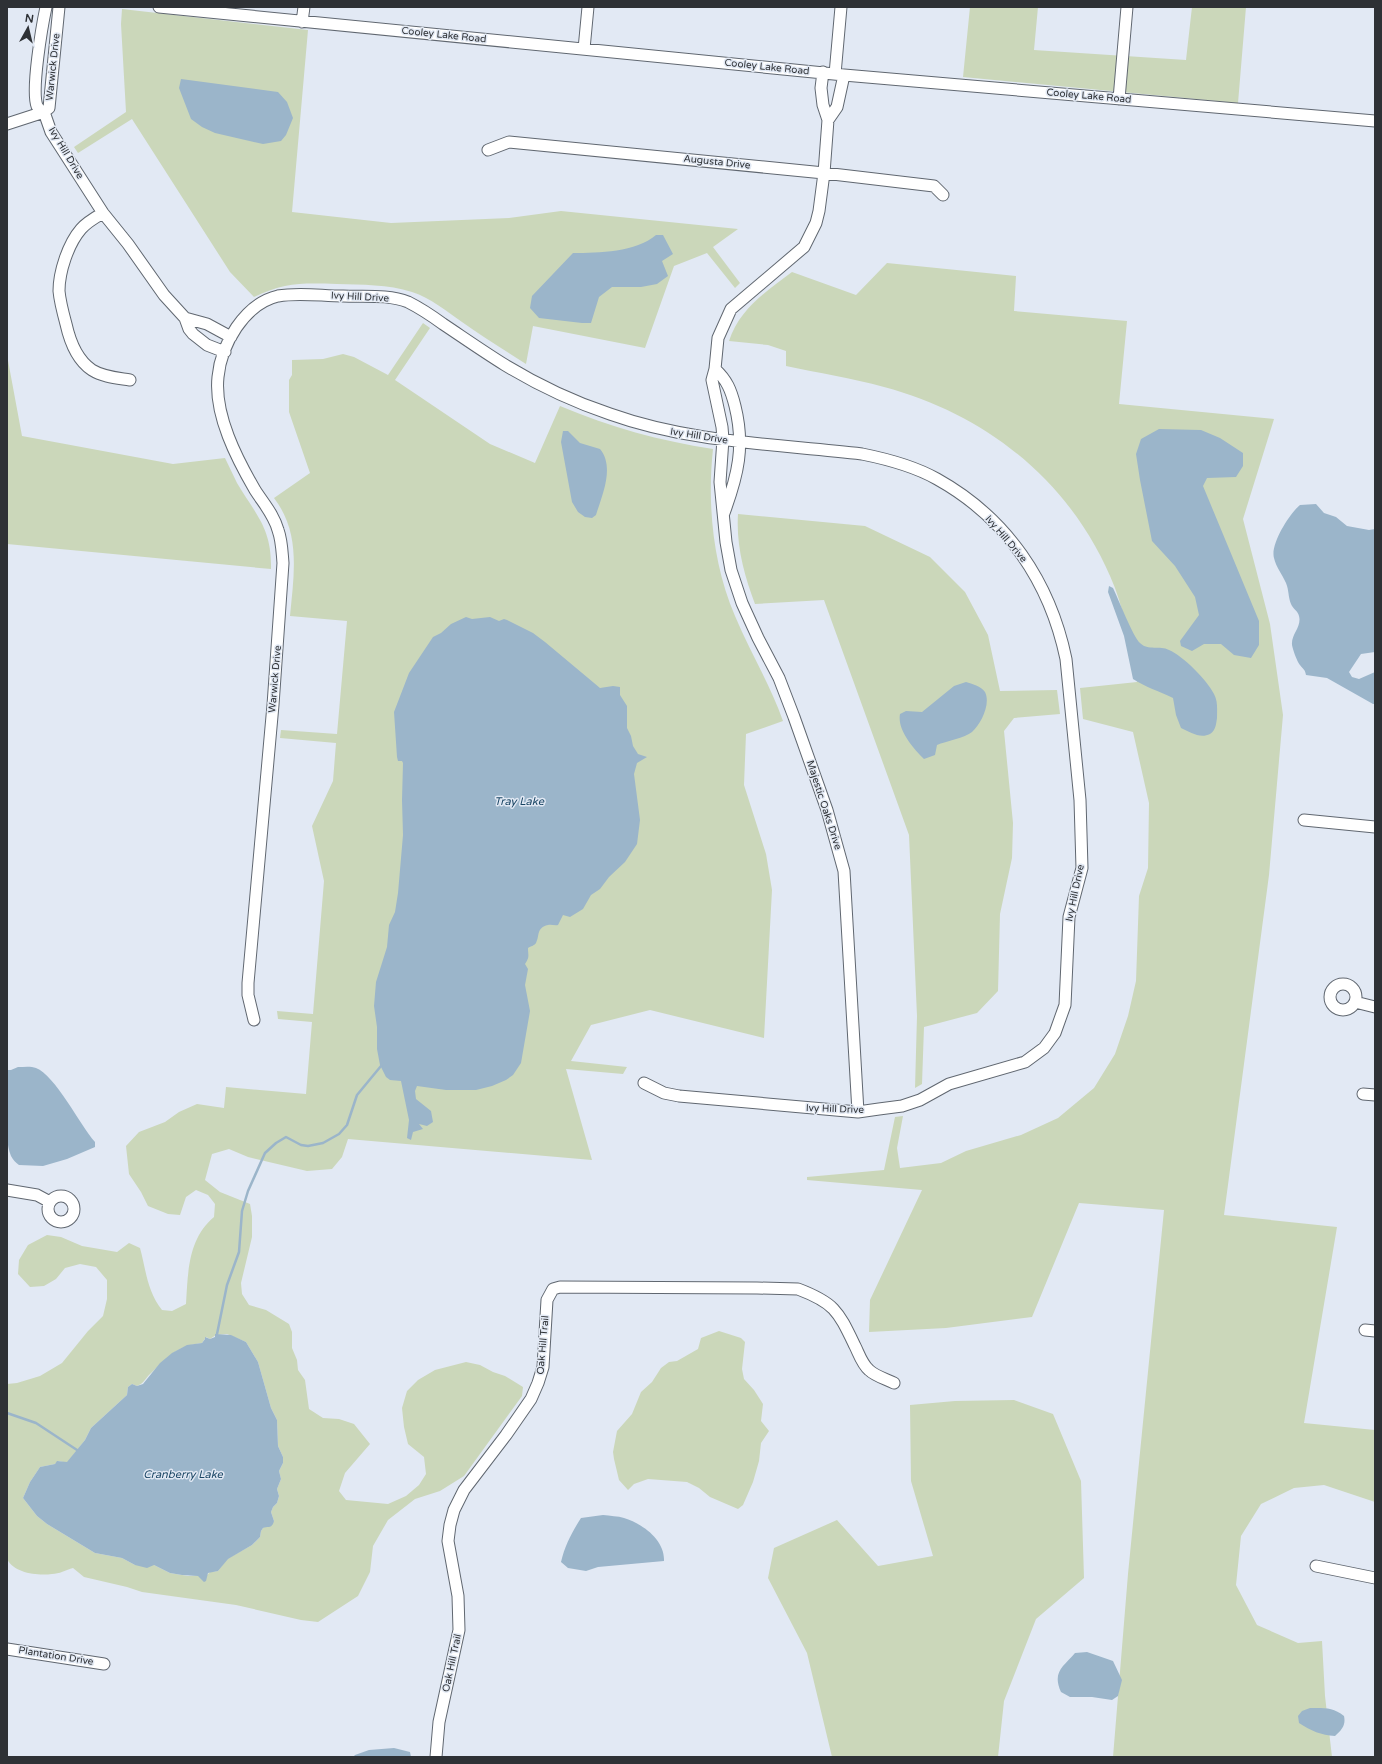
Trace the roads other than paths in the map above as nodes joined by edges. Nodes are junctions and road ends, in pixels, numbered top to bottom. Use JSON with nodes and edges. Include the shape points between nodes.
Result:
{"nodes":[{"id":1,"x":46,"y":7,"type":"edge"},
{"id":2,"x":59,"y":7,"type":"edge"},
{"id":3,"x":159,"y":7,"type":"edge"},
{"id":4,"x":304,"y":7,"type":"edge"},
{"id":5,"x":588,"y":7,"type":"edge"},
{"id":6,"x":841,"y":7,"type":"edge"},
{"id":7,"x":1127,"y":7,"type":"edge"},
{"id":8,"x":302,"y":22,"type":"junction"},
{"id":9,"x":584,"y":49,"type":"junction"},
{"id":10,"x":822,"y":72,"type":"junction"},
{"id":11,"x":839,"y":74,"type":"junction"},
{"id":12,"x":1119,"y":99,"type":"junction"},
{"id":13,"x":44,"y":112,"type":"junction"},
{"id":14,"x":828,"y":120,"type":"junction"},
{"id":15,"x":1375,"y":121,"type":"edge"},
{"id":16,"x":7,"y":124,"type":"edge"},
{"id":17,"x":488,"y":150,"type":"dead end"},
{"id":18,"x":824,"y":173,"type":"junction"},
{"id":19,"x":943,"y":195,"type":"dead end"},
{"id":20,"x":103,"y":213,"type":"junction"},
{"id":21,"x":185,"y":318,"type":"junction"},
{"id":22,"x":232,"y":337,"type":"junction"},
{"id":23,"x":225,"y":352,"type":"junction"},
{"id":24,"x":715,"y":369,"type":"junction"},
{"id":25,"x":130,"y":380,"type":"dead end"},
{"id":26,"x":723,"y":439,"type":"junction"},
{"id":27,"x":741,"y":442,"type":"junction"},
{"id":28,"x":724,"y":514,"type":"junction"},
{"id":29,"x":1304,"y":820,"type":"dead end"},
{"id":30,"x":1375,"y":827,"type":"edge"},
{"id":31,"x":1355,"y":1002,"type":"dead end"},
{"id":32,"x":1375,"y":1007,"type":"edge"},
{"id":33,"x":254,"y":1020,"type":"dead end"},
{"id":34,"x":644,"y":1083,"type":"dead end"},
{"id":35,"x":1363,"y":1094,"type":"dead end"},
{"id":36,"x":1375,"y":1095,"type":"edge"},
{"id":37,"x":858,"y":1112,"type":"junction"},
{"id":38,"x":7,"y":1190,"type":"edge"},
{"id":39,"x":50,"y":1202,"type":"dead end"},
{"id":40,"x":894,"y":1383,"type":"dead end"},
{"id":41,"x":1316,"y":1566,"type":"dead end"},
{"id":42,"x":1375,"y":1578,"type":"edge"},
{"id":43,"x":7,"y":1649,"type":"edge"},
{"id":44,"x":104,"y":1664,"type":"dead end"},
{"id":45,"x":436,"y":1757,"type":"edge"}],
"edges":[{"from":1,"to":13,"type":"street","name":"Warwick Drive","via":[[41,31],[36,95],[37,107]]},
{"from":2,"to":13,"type":"street","name":"Warwick Drive","via":[[50,102]]},
{"from":3,"to":8,"type":"street","name":"Cooley Lake Road"},
{"from":4,"to":8,"type":"street"},
{"from":5,"to":9,"type":"street"},
{"from":6,"to":11,"type":"street","name":"Majestic Oaks Drive"},
{"from":7,"to":12,"type":"street"},
{"from":8,"to":9,"type":"street","name":"Cooley Lake Road"},
{"from":9,"to":10,"type":"street","name":"Cooley Lake Road"},
{"from":10,"to":11,"type":"street","name":"Cooley Lake Road"},
{"from":10,"to":14,"type":"street","name":"Majestic Oaks Drive","via":[[823,105]]},
{"from":11,"to":12,"type":"street","name":"Cooley Lake Road"},
{"from":11,"to":14,"type":"street","name":"Majestic Oaks Drive","via":[[837,107]]},
{"from":12,"to":15,"type":"street","name":"Cooley Lake Road"},
{"from":13,"to":16,"type":"street"},
{"from":13,"to":20,"type":"street","name":"Ivy Hill Drive","via":[[51,132]]},
{"from":14,"to":18,"type":"street","name":"Majestic Oaks Drive"},
{"from":17,"to":18,"type":"street","name":"Augusta Drive","via":[[509,142]]},
{"from":18,"to":19,"type":"street","name":"Augusta Drive","via":[[934,186]]},
{"from":18,"to":24,"type":"street","name":"Majestic Oaks Drive","via":[[819,211],[804,247],[731,309],[718,338]]},
{"from":20,"to":21,"type":"street","name":"Ivy Hill Drive","via":[[164,295]]},
{"from":20,"to":25,"type":"street","via":[[82,228],[73,241],[59,291],[69,337],[83,363],[94,372]]},
{"from":21,"to":22,"type":"street","via":[[207,324]]},
{"from":21,"to":23,"type":"street","name":"Ivy Hill Drive","via":[[192,334],[207,345]]},
{"from":22,"to":23,"type":"street","name":"Ivy Hill Drive"},
{"from":22,"to":26,"type":"street","name":"Ivy Hill Drive","via":[[248,313],[278,296],[311,294],[397,299],[421,309],[505,365],[582,404],[645,426]]},
{"from":23,"to":33,"type":"street","name":"Warwick Drive","via":[[220,365],[217,390],[226,430],[241,464],[278,529],[283,562],[248,983]]},
{"from":24,"to":26,"type":"street","name":"Majestic Oaks Drive","via":[[712,380]]},
{"from":24,"to":27,"type":"street","name":"Majestic Oaks Drive","via":[[725,378],[733,399]]},
{"from":26,"to":27,"type":"street","name":"Ivy Hill Drive"},
{"from":26,"to":28,"type":"street","name":"Majestic Oaks Drive","via":[[720,482]]},
{"from":27,"to":28,"type":"street","name":"Majestic Oaks Drive","via":[[737,475]]},
{"from":27,"to":37,"type":"street","name":"Ivy Hill Drive","via":[[835,451],[886,459],[936,478],[958,492],[999,527],[1031,567],[1044,589],[1054,614],[1066,660],[1080,800],[1082,868],[1069,916],[1065,1005],[1055,1033],[1044,1048],[1025,1062],[949,1084],[920,1100],[902,1106]]},
{"from":28,"to":37,"type":"street","name":"Majestic Oaks Drive","via":[[731,570],[742,603],[779,678],[794,717],[827,810],[844,871]]},
{"from":29,"to":30,"type":"street"},
{"from":31,"to":32,"type":"street"},
{"from":34,"to":37,"type":"street","name":"Ivy Hill Drive","via":[[664,1093],[679,1096]]},
{"from":35,"to":36,"type":"street"},
{"from":38,"to":39,"type":"street","via":[[37,1195]]},
{"from":40,"to":45,"type":"street","name":"Oak Hill Trail","via":[[869,1371],[840,1316],[831,1306],[820,1298],[798,1289],[553,1289],[547,1300],[543,1367],[538,1384],[531,1399],[506,1435],[464,1490],[450,1525],[448,1541],[458,1596],[459,1630],[439,1722]]},
{"from":41,"to":42,"type":"street"},
{"from":43,"to":44,"type":"street","name":"Plantation Drive"}]}
